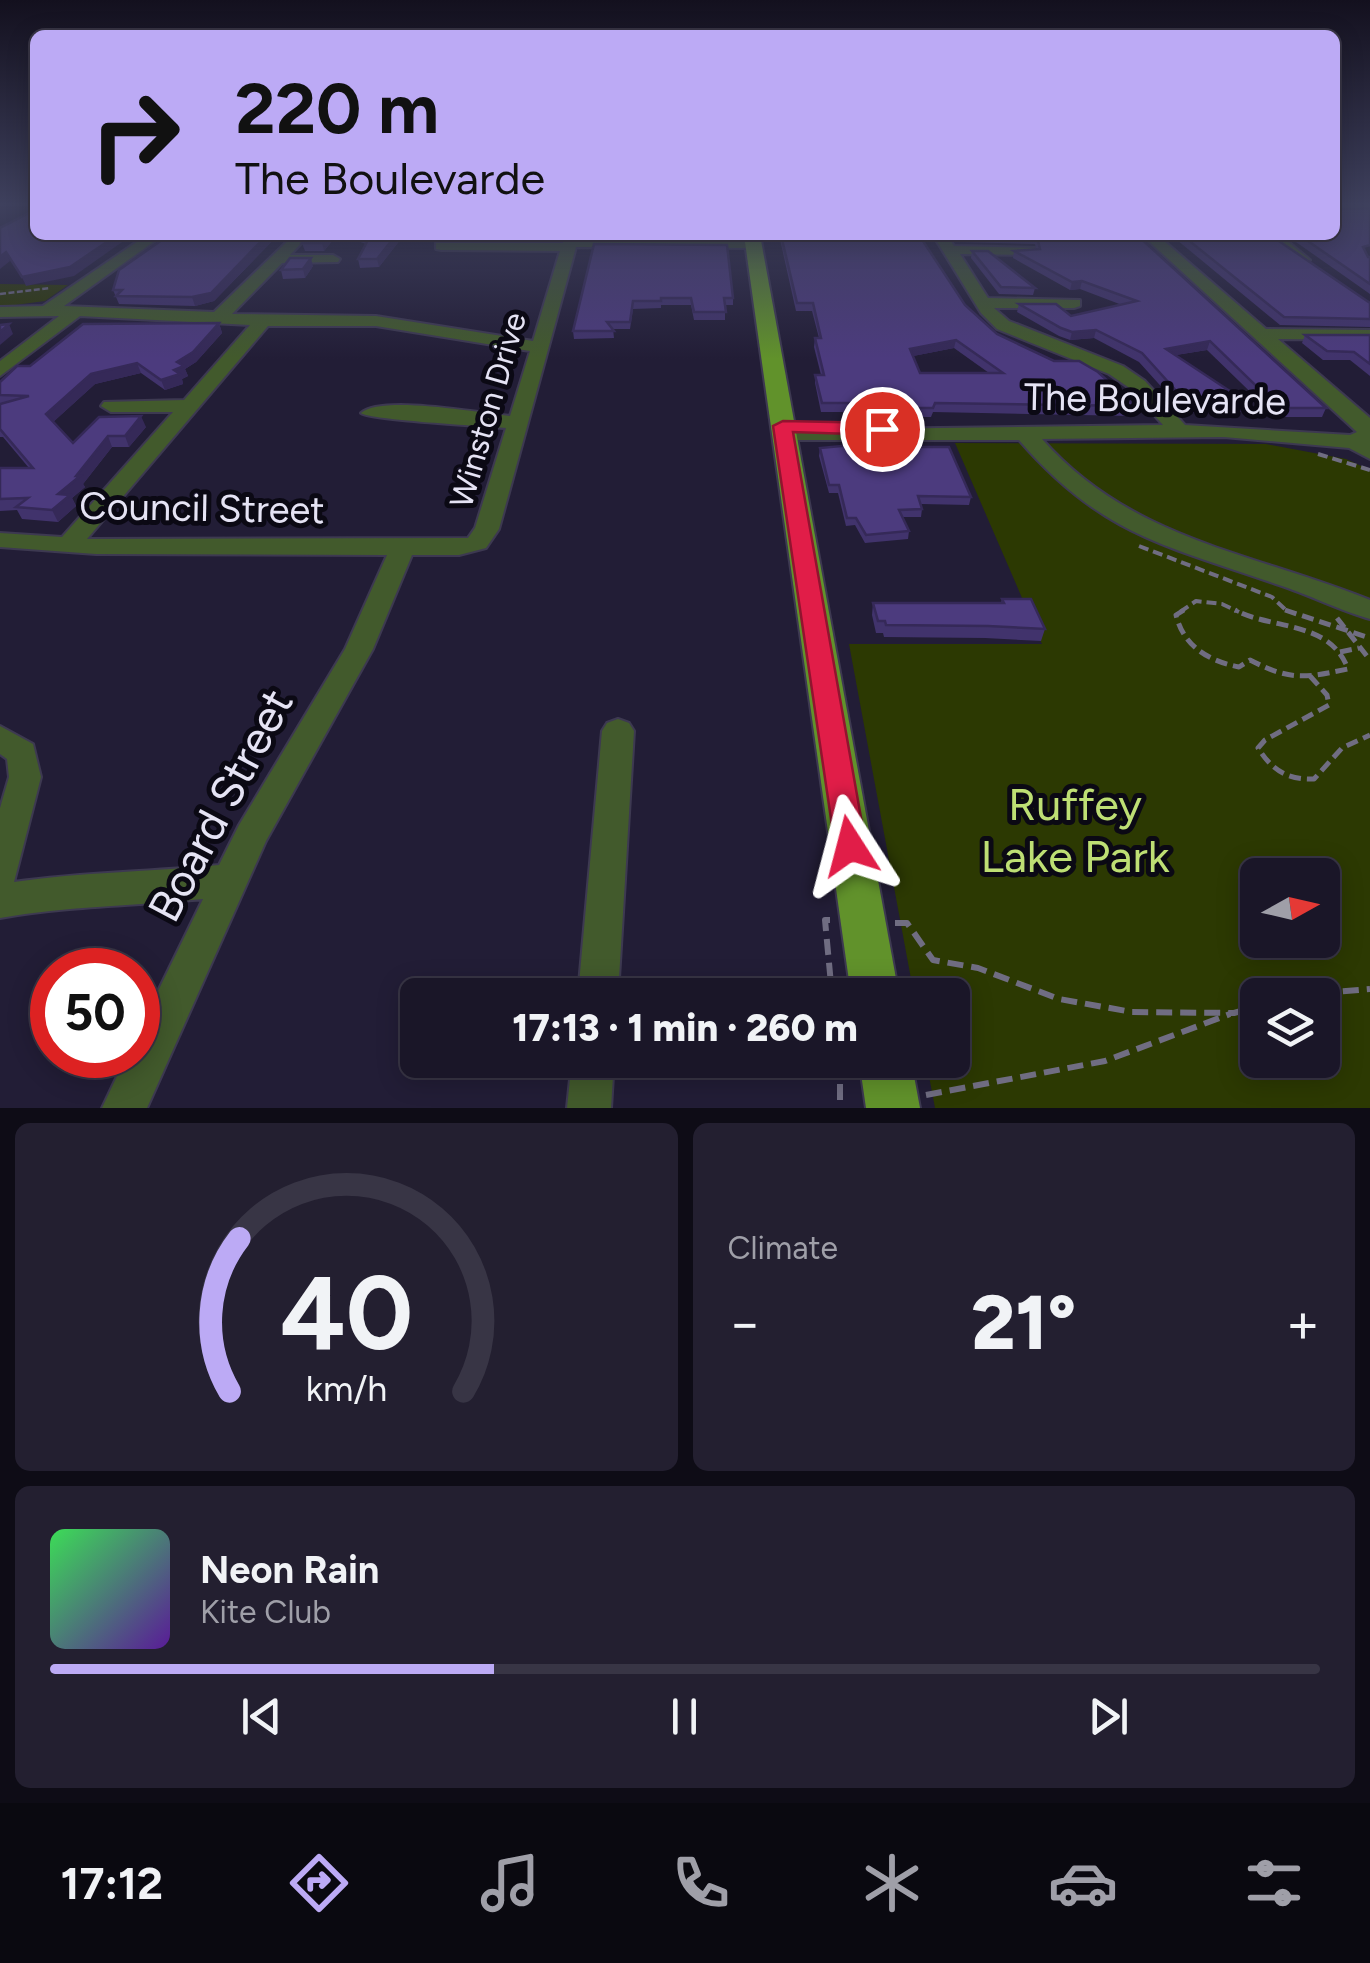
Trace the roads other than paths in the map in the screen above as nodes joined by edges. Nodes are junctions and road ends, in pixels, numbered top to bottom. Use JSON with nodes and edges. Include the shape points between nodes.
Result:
{"nodes":[{"id":1,"x":126,"y":256,"type":"edge"},
{"id":2,"x":282,"y":256,"type":"edge"},
{"id":3,"x":566,"y":256,"type":"edge"},
{"id":4,"x":756,"y":256,"type":"edge"},
{"id":5,"x":953,"y":256,"type":"edge"},
{"id":6,"x":1173,"y":256,"type":"edge"},
{"id":7,"x":1299,"y":256,"type":"edge"},
{"id":8,"x":279,"y":259,"type":"junction"},
{"id":9,"x":332,"y":259,"type":"dead end"},
{"id":10,"x":1318,"y":270,"type":"edge"},
{"id":11,"x":982,"y":303,"type":"junction"},
{"id":12,"x":1074,"y":303,"type":"dead end"},
{"id":13,"x":50,"y":308,"type":"junction"},
{"id":14,"x":78,"y":309,"type":"junction"},
{"id":15,"x":0,"y":312,"type":"edge"},
{"id":16,"x":218,"y":318,"type":"junction"},
{"id":17,"x":263,"y":321,"type":"junction"},
{"id":18,"x":1262,"y":334,"type":"junction"},
{"id":19,"x":1370,"y":334,"type":"edge"},
{"id":20,"x":540,"y":347,"type":"junction"},
{"id":21,"x":0,"y":370,"type":"edge"},
{"id":22,"x":111,"y":406,"type":"dead end"},
{"id":23,"x":188,"y":406,"type":"junction"},
{"id":24,"x":370,"y":413,"type":"dead end"},
{"id":25,"x":517,"y":422,"type":"junction"},
{"id":26,"x":784,"y":431,"type":"junction"},
{"id":27,"x":1179,"y":431,"type":"junction"},
{"id":28,"x":1024,"y":432,"type":"junction"},
{"id":29,"x":1362,"y":448,"type":"edge"},
{"id":30,"x":0,"y":540,"type":"edge"},
{"id":31,"x":70,"y":542,"type":"junction"},
{"id":32,"x":402,"y":548,"type":"junction"},
{"id":33,"x":1370,"y":610,"type":"edge"},
{"id":34,"x":618,"y":731,"type":"dead end"},
{"id":35,"x":0,"y":738,"type":"edge"},
{"id":36,"x":0,"y":873,"type":"edge"},
{"id":37,"x":223,"y":891,"type":"junction"},
{"id":38,"x":0,"y":901,"type":"edge"},
{"id":39,"x":599,"y":978,"type":"edge"},
{"id":40,"x":872,"y":978,"type":"edge"},
{"id":41,"x":591,"y":1078,"type":"edge"},
{"id":42,"x":124,"y":1108,"type":"edge"},
{"id":43,"x":589,"y":1108,"type":"edge"}],
"edges":[{"from":1,"to":13,"type":"street"},
{"from":2,"to":8,"type":"street"},
{"from":3,"to":20,"type":"street","name":"Winston Drive"},
{"from":4,"to":26,"type":"main road"},
{"from":5,"to":11,"type":"street"},
{"from":6,"to":18,"type":"street"},
{"from":7,"to":10,"type":"street"},
{"from":8,"to":9,"type":"street"},
{"from":8,"to":16,"type":"street"},
{"from":11,"to":12,"type":"street"},
{"from":11,"to":27,"type":"street","via":[[1013,331],[1138,384]]},
{"from":13,"to":14,"type":"street"},
{"from":13,"to":15,"type":"street"},
{"from":14,"to":16,"type":"street"},
{"from":14,"to":21,"type":"street"},
{"from":16,"to":17,"type":"street"},
{"from":17,"to":20,"type":"street","via":[[376,321]]},
{"from":17,"to":23,"type":"street"},
{"from":18,"to":19,"type":"street"},
{"from":18,"to":29,"type":"street","via":[[1362,424],[1368,434]]},
{"from":20,"to":25,"type":"street","name":"Winston Drive"},
{"from":22,"to":23,"type":"street"},
{"from":23,"to":31,"type":"street"},
{"from":24,"to":25,"type":"street"},
{"from":25,"to":32,"type":"street","name":"Winston Drive","via":[[484,548]]},
{"from":26,"to":28,"type":"street","name":"The Boulevarde"},
{"from":26,"to":40,"type":"main road"},
{"from":27,"to":28,"type":"street","name":"The Boulevarde"},
{"from":27,"to":29,"type":"street","name":"The Boulevarde","via":[[1284,434]]},
{"from":28,"to":33,"type":"street","via":[[1074,489],[1120,519],[1163,540]]},
{"from":30,"to":31,"type":"street","name":"Council Street"},
{"from":31,"to":32,"type":"street","name":"Council Street"},
{"from":32,"to":37,"type":"street","name":"Board Street","via":[[358,650]]},
{"from":34,"to":39,"type":"street"},
{"from":35,"to":36,"type":"street","via":[[22,753],[25,777]]},
{"from":37,"to":38,"type":"street","via":[[62,891]]},
{"from":37,"to":42,"type":"street","name":"Board Street"},
{"from":41,"to":43,"type":"street"}]}
